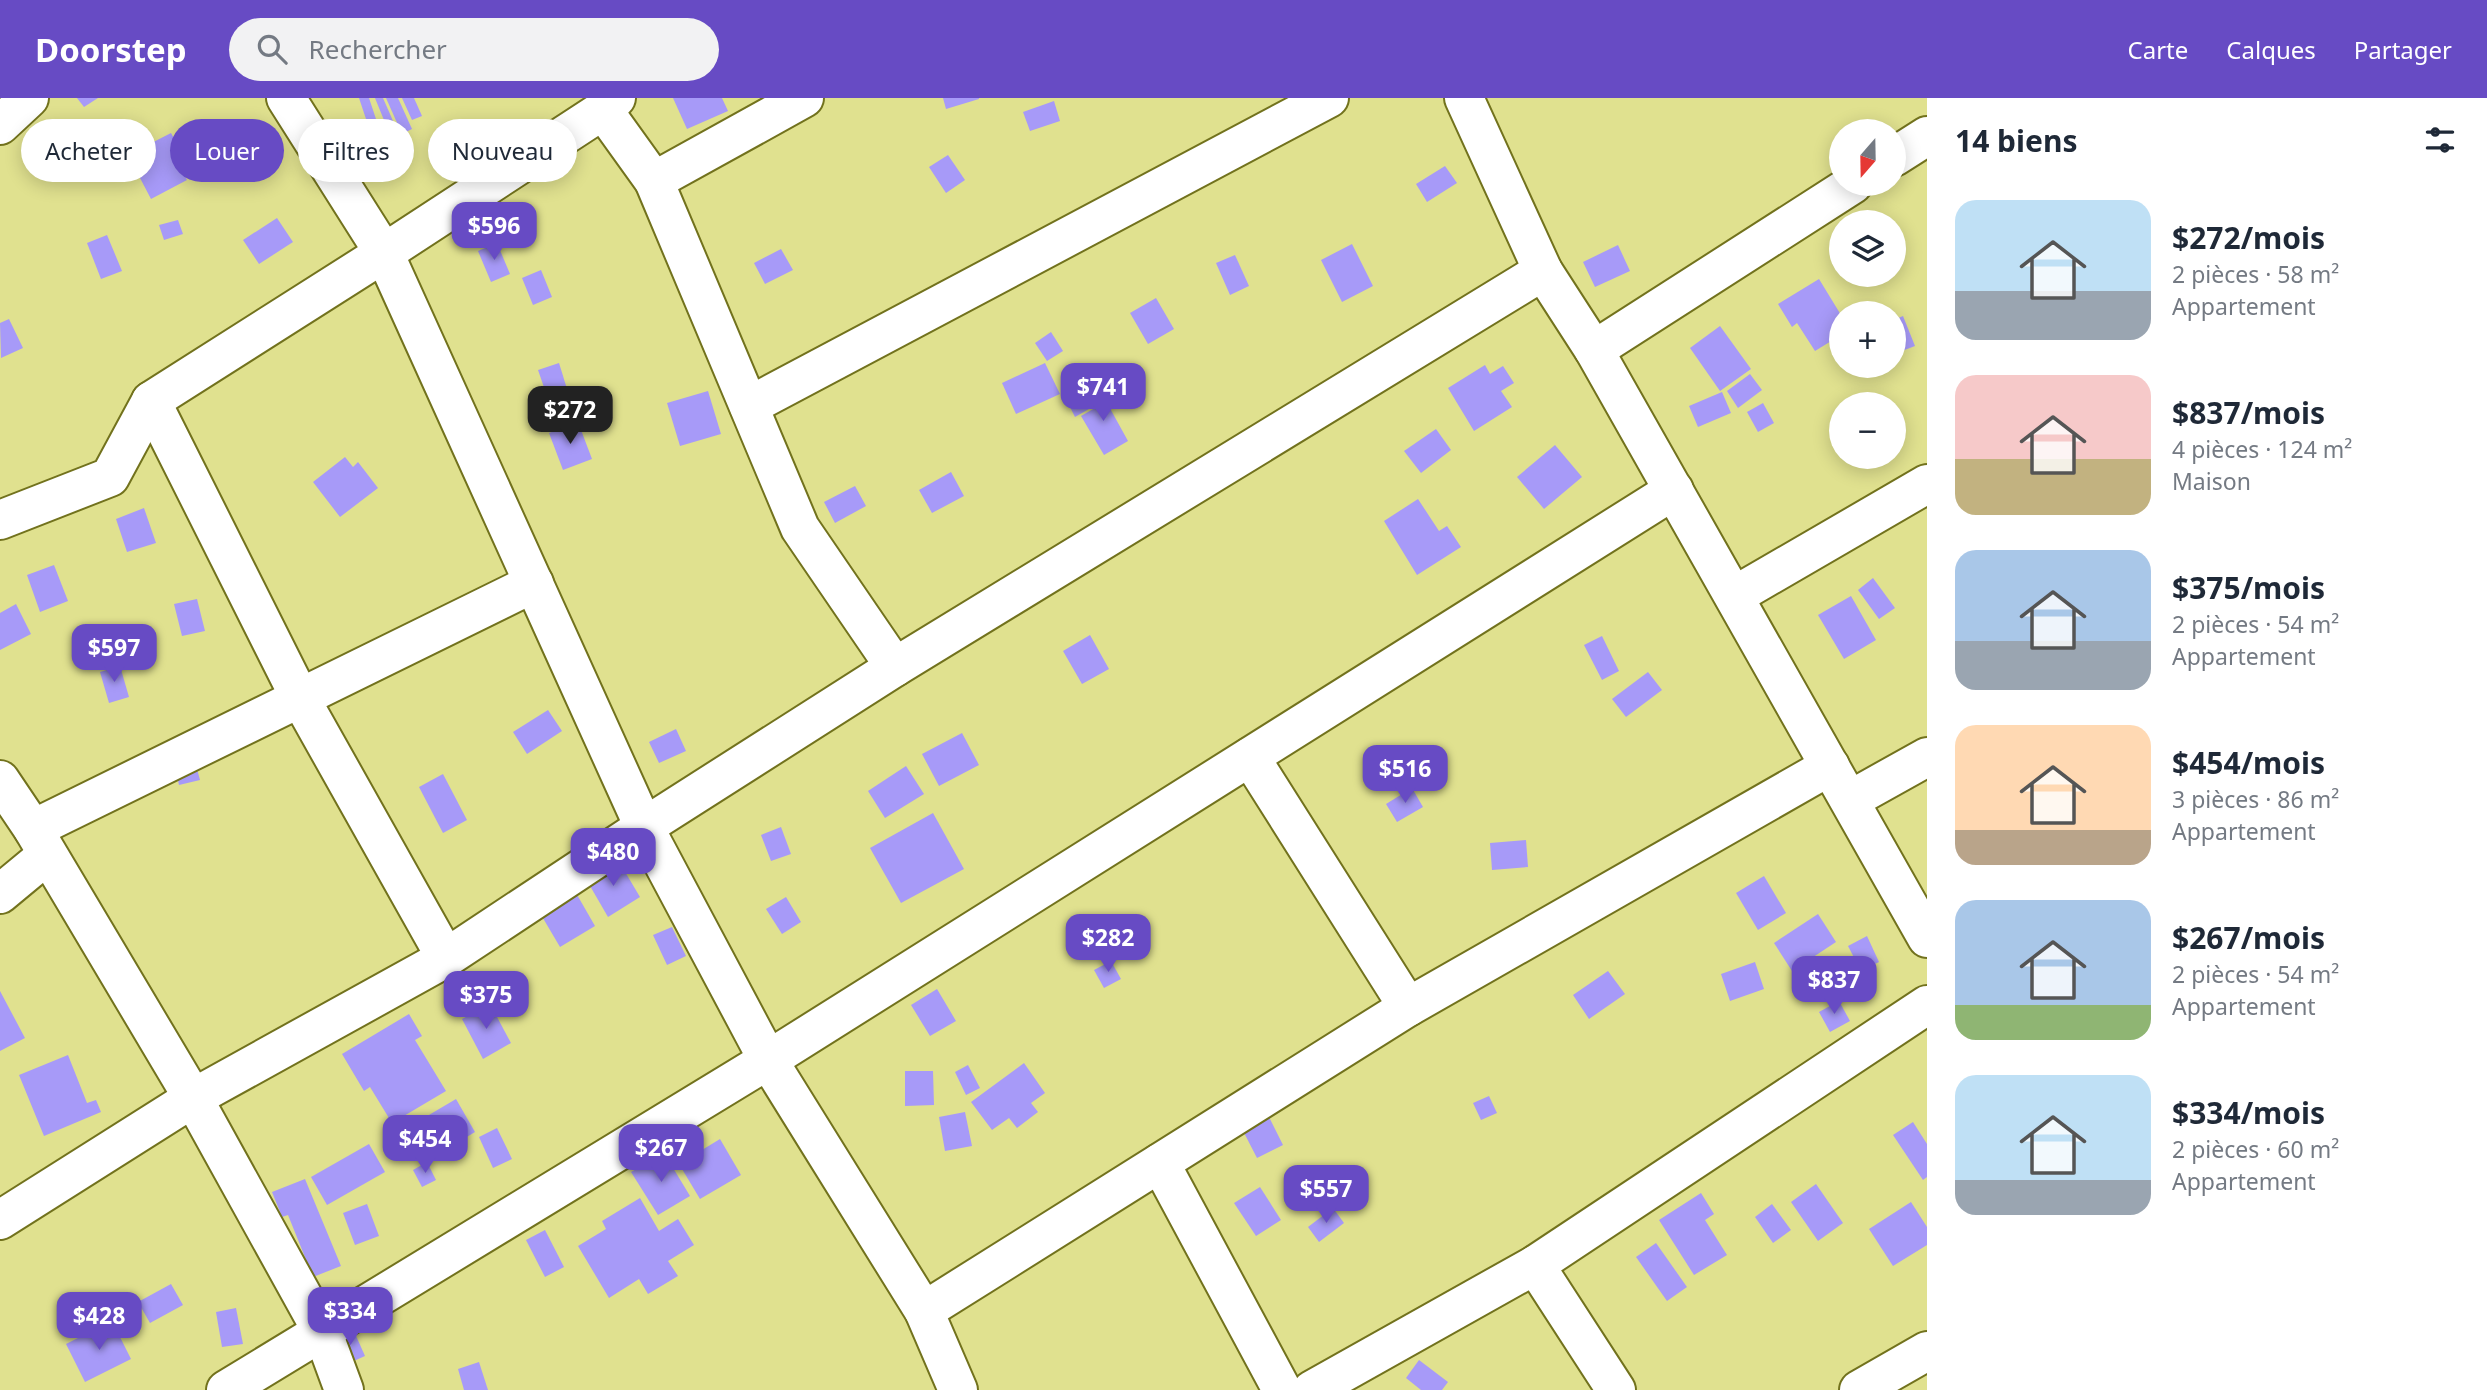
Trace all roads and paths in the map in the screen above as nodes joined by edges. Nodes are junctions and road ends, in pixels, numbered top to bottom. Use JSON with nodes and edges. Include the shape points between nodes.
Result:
{"nodes":[{"id":1,"x":29,"y":98,"type":"edge"},
{"id":2,"x":286,"y":98,"type":"edge"},
{"id":3,"x":804,"y":98,"type":"edge"},
{"id":4,"x":1329,"y":98,"type":"edge"},
{"id":5,"x":1464,"y":98,"type":"edge"},
{"id":6,"x":609,"y":104,"type":"edge"},
{"id":7,"x":0,"y":125,"type":"edge"},
{"id":8,"x":1927,"y":136,"type":"edge"},
{"id":9,"x":1906,"y":150,"type":"edge"},
{"id":10,"x":654,"y":181,"type":"junction"},
{"id":11,"x":1834,"y":196,"type":"edge"},
{"id":12,"x":384,"y":253,"type":"junction"},
{"id":13,"x":1543,"y":271,"type":"junction"},
{"id":14,"x":1594,"y":350,"type":"junction"},
{"id":15,"x":150,"y":401,"type":"junction"},
{"id":16,"x":749,"y":406,"type":"junction"},
{"id":17,"x":1927,"y":484,"type":"edge"},
{"id":18,"x":1674,"y":489,"type":"junction"},
{"id":19,"x":0,"y":520,"type":"edge"},
{"id":20,"x":534,"y":583,"type":"junction"},
{"id":21,"x":1734,"y":596,"type":"junction"},
{"id":22,"x":895,"y":667,"type":"junction"},
{"id":23,"x":300,"y":698,"type":"junction"},
{"id":24,"x":1250,"y":757,"type":"junction"},
{"id":25,"x":1927,"y":757,"type":"edge"},
{"id":26,"x":1830,"y":766,"type":"junction"},
{"id":27,"x":0,"y":780,"type":"edge"},
{"id":28,"x":1850,"y":800,"type":"junction"},
{"id":29,"x":644,"y":827,"type":"junction"},
{"id":30,"x":40,"y":842,"type":"junction"},
{"id":31,"x":0,"y":894,"type":"edge"},
{"id":32,"x":1927,"y":938,"type":"edge"},
{"id":33,"x":446,"y":958,"type":"junction"},
{"id":34,"x":1927,"y":1005,"type":"edge"},
{"id":35,"x":1408,"y":1007,"type":"junction"},
{"id":36,"x":768,"y":1060,"type":"junction"},
{"id":37,"x":193,"y":1098,"type":"junction"},
{"id":38,"x":1160,"y":1163,"type":"junction"},
{"id":39,"x":0,"y":1220,"type":"edge"},
{"id":40,"x":1535,"y":1265,"type":"junction"},
{"id":41,"x":924,"y":1311,"type":"junction"},
{"id":42,"x":323,"y":1333,"type":"junction"},
{"id":43,"x":1927,"y":1351,"type":"edge"},
{"id":44,"x":226,"y":1390,"type":"edge"},
{"id":45,"x":344,"y":1390,"type":"edge"},
{"id":46,"x":958,"y":1390,"type":"edge"},
{"id":47,"x":1282,"y":1390,"type":"edge"},
{"id":48,"x":1312,"y":1390,"type":"edge"},
{"id":49,"x":1616,"y":1390,"type":"edge"},
{"id":50,"x":1859,"y":1390,"type":"edge"}],
"edges":[{"from":1,"to":7,"type":"street"},
{"from":2,"to":12,"type":"street"},
{"from":3,"to":10,"type":"street"},
{"from":4,"to":16,"type":"street"},
{"from":5,"to":13,"type":"street"},
{"from":6,"to":10,"type":"street"},
{"from":6,"to":12,"type":"street"},
{"from":8,"to":9,"type":"street"},
{"from":10,"to":16,"type":"street"},
{"from":11,"to":14,"type":"street"},
{"from":12,"to":15,"type":"street"},
{"from":12,"to":20,"type":"street"},
{"from":13,"to":14,"type":"street"},
{"from":13,"to":22,"type":"street"},
{"from":14,"to":18,"type":"street"},
{"from":15,"to":19,"type":"street","via":[[110,477]]},
{"from":15,"to":23,"type":"street"},
{"from":16,"to":22,"type":"street","via":[[800,528]]},
{"from":17,"to":21,"type":"street"},
{"from":18,"to":21,"type":"street"},
{"from":18,"to":24,"type":"street"},
{"from":20,"to":23,"type":"street"},
{"from":20,"to":29,"type":"street"},
{"from":21,"to":26,"type":"street"},
{"from":22,"to":29,"type":"street"},
{"from":23,"to":30,"type":"street"},
{"from":23,"to":33,"type":"street"},
{"from":24,"to":35,"type":"street"},
{"from":24,"to":36,"type":"street"},
{"from":25,"to":28,"type":"street"},
{"from":26,"to":28,"type":"street"},
{"from":26,"to":35,"type":"street"},
{"from":27,"to":30,"type":"street"},
{"from":28,"to":32,"type":"street"},
{"from":29,"to":33,"type":"street"},
{"from":29,"to":36,"type":"street"},
{"from":30,"to":31,"type":"street"},
{"from":30,"to":37,"type":"street"},
{"from":33,"to":37,"type":"street"},
{"from":34,"to":40,"type":"street"},
{"from":35,"to":38,"type":"street"},
{"from":36,"to":41,"type":"street"},
{"from":36,"to":42,"type":"street"},
{"from":37,"to":39,"type":"street"},
{"from":37,"to":42,"type":"street"},
{"from":38,"to":41,"type":"street"},
{"from":38,"to":47,"type":"street"},
{"from":40,"to":48,"type":"street"},
{"from":40,"to":49,"type":"street"},
{"from":41,"to":46,"type":"street"},
{"from":42,"to":44,"type":"street"},
{"from":42,"to":45,"type":"street"},
{"from":43,"to":50,"type":"street"}]}
